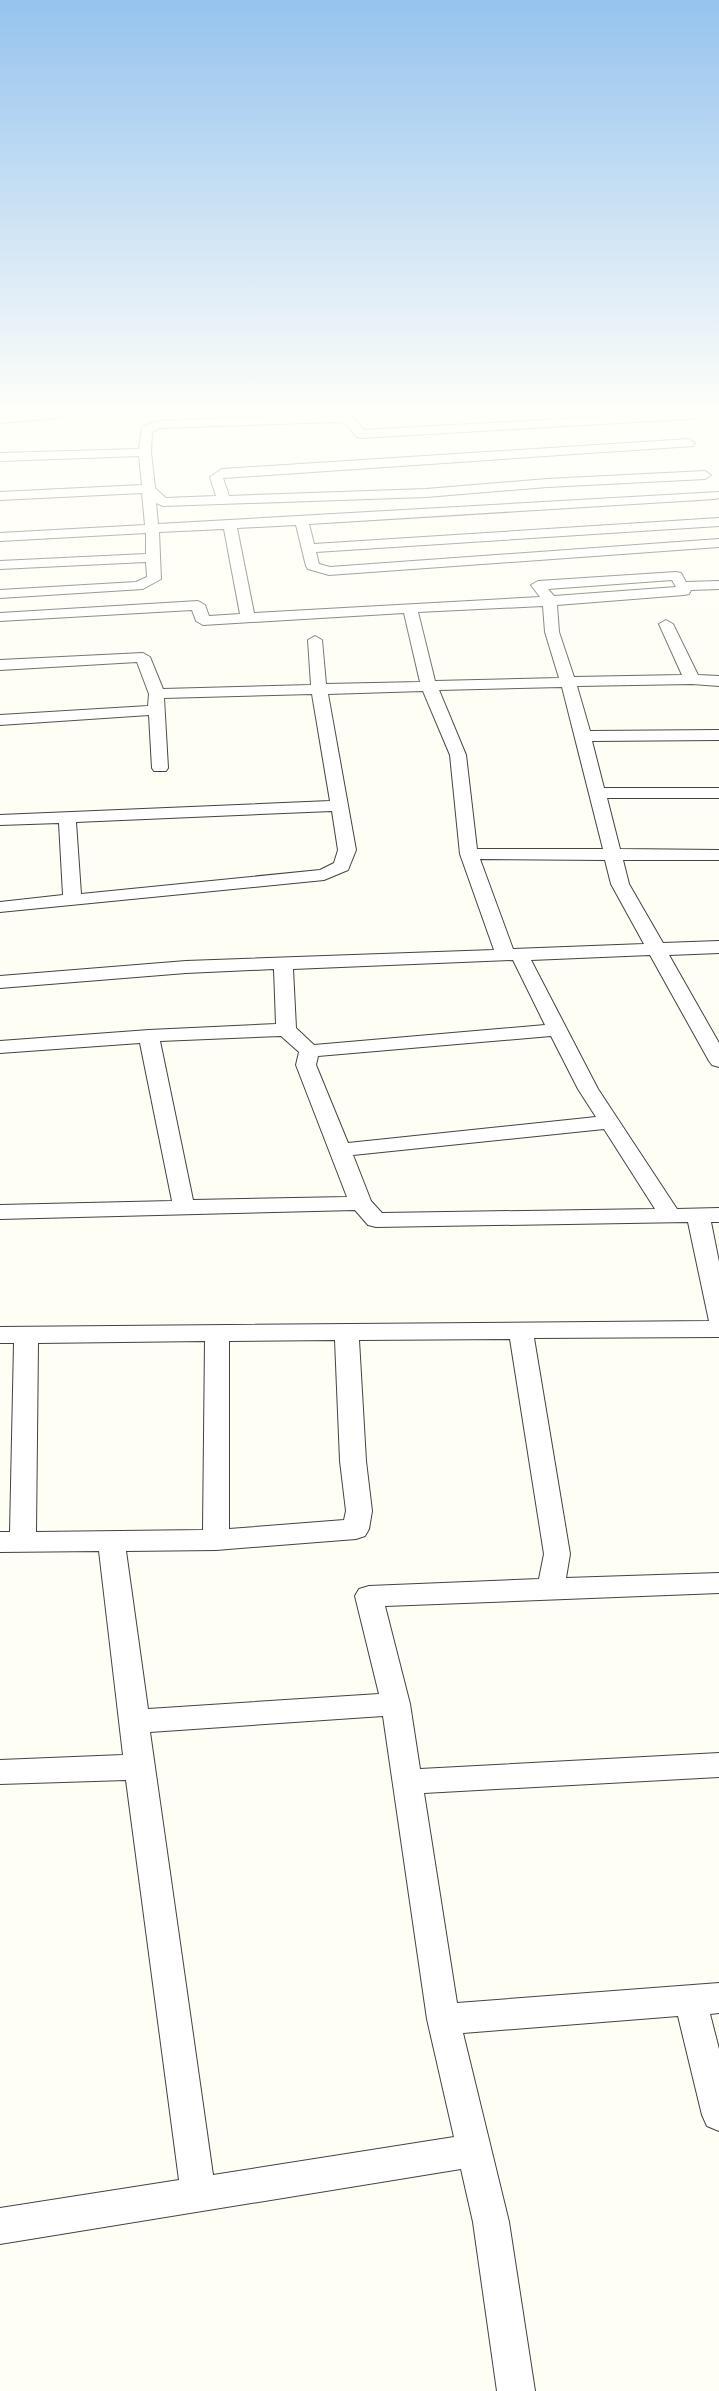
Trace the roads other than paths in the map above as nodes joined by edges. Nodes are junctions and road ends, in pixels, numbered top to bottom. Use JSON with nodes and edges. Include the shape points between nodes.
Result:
{"nodes":[{"id":1,"x":199,"y":526,"type":"edge"},
{"id":2,"x":230,"y":526,"type":"edge"},
{"id":3,"x":303,"y":526,"type":"edge"},
{"id":4,"x":663,"y":526,"type":"edge"},
{"id":5,"x":152,"y":528,"type":"junction"},
{"id":6,"x":0,"y":537,"type":"edge"},
{"id":7,"x":719,"y":543,"type":"edge"},
{"id":8,"x":309,"y":548,"type":"junction"},
{"id":9,"x":152,"y":558,"type":"junction"},
{"id":10,"x":0,"y":565,"type":"edge"},
{"id":11,"x":719,"y":585,"type":"edge"},
{"id":12,"x":0,"y":594,"type":"edge"},
{"id":13,"x":550,"y":601,"type":"junction"},
{"id":14,"x":410,"y":608,"type":"junction"},
{"id":15,"x":0,"y":617,"type":"edge"},
{"id":16,"x":248,"y":618,"type":"junction"},
{"id":17,"x":666,"y":624,"type":"dead end"},
{"id":18,"x":315,"y":640,"type":"dead end"},
{"id":19,"x":0,"y":665,"type":"edge"},
{"id":20,"x":692,"y":679,"type":"junction"},
{"id":21,"x":719,"y":681,"type":"edge"},
{"id":22,"x":568,"y":682,"type":"junction"},
{"id":23,"x":429,"y":686,"type":"junction"},
{"id":24,"x":319,"y":689,"type":"junction"},
{"id":25,"x":157,"y":694,"type":"junction"},
{"id":26,"x":156,"y":710,"type":"junction"},
{"id":27,"x":0,"y":720,"type":"edge"},
{"id":28,"x":719,"y":735,"type":"edge"},
{"id":29,"x":583,"y":736,"type":"junction"},
{"id":30,"x":160,"y":768,"type":"dead end"},
{"id":31,"x":597,"y":793,"type":"junction"},
{"id":32,"x":719,"y":793,"type":"edge"},
{"id":33,"x":339,"y":806,"type":"junction"},
{"id":34,"x":67,"y":818,"type":"junction"},
{"id":35,"x":0,"y":820,"type":"edge"},
{"id":36,"x":469,"y":854,"type":"junction"},
{"id":37,"x":612,"y":855,"type":"junction"},
{"id":38,"x":719,"y":855,"type":"edge"},
{"id":39,"x":72,"y":900,"type":"junction"},
{"id":40,"x":0,"y":907,"type":"edge"},
{"id":41,"x":719,"y":947,"type":"edge"},
{"id":42,"x":656,"y":948,"type":"junction"},
{"id":43,"x":512,"y":954,"type":"junction"},
{"id":44,"x":283,"y":963,"type":"junction"},
{"id":45,"x":0,"y":982,"type":"edge"},
{"id":46,"x":286,"y":1030,"type":"junction"},
{"id":47,"x":558,"y":1030,"type":"junction"},
{"id":48,"x":150,"y":1036,"type":"junction"},
{"id":49,"x":0,"y":1047,"type":"edge"},
{"id":50,"x":309,"y":1051,"type":"junction"},
{"id":51,"x":719,"y":1061,"type":"edge"},
{"id":52,"x":610,"y":1122,"type":"junction"},
{"id":53,"x":340,"y":1150,"type":"junction"},
{"id":54,"x":361,"y":1203,"type":"junction"},
{"id":55,"x":184,"y":1208,"type":"junction"},
{"id":56,"x":0,"y":1212,"type":"edge"},
{"id":57,"x":709,"y":1215,"type":"edge"},
{"id":58,"x":671,"y":1216,"type":"junction"},
{"id":59,"x":719,"y":1319,"type":"edge"},
{"id":60,"x":719,"y":1329,"type":"edge"},
{"id":61,"x":521,"y":1331,"type":"junction"},
{"id":62,"x":347,"y":1332,"type":"junction"},
{"id":63,"x":218,"y":1333,"type":"junction"},
{"id":64,"x":0,"y":1335,"type":"edge"},
{"id":65,"x":26,"y":1335,"type":"junction"},
{"id":66,"x":216,"y":1540,"type":"junction"},
{"id":67,"x":111,"y":1541,"type":"junction"},
{"id":68,"x":12,"y":1542,"type":"edge"},
{"id":69,"x":719,"y":1583,"type":"edge"},
{"id":70,"x":551,"y":1590,"type":"junction"},
{"id":71,"x":396,"y":1704,"type":"junction"},
{"id":72,"x":135,"y":1721,"type":"junction"},
{"id":73,"x":719,"y":1765,"type":"edge"},
{"id":74,"x":139,"y":1767,"type":"junction"},
{"id":75,"x":0,"y":1772,"type":"edge"},
{"id":76,"x":407,"y":1782,"type":"junction"},
{"id":77,"x":704,"y":1999,"type":"edge"},
{"id":78,"x":443,"y":2019,"type":"junction"},
{"id":79,"x":719,"y":2115,"type":"edge"},
{"id":80,"x":474,"y":2150,"type":"junction"},
{"id":81,"x":198,"y":2194,"type":"junction"},
{"id":82,"x":0,"y":2226,"type":"edge"},
{"id":83,"x":516,"y":2391,"type":"edge"}],
"edges":[{"from":1,"to":5,"type":"street"},
{"from":2,"to":16,"type":"street"},
{"from":3,"to":8,"type":"street"},
{"from":4,"to":8,"type":"street"},
{"from":5,"to":6,"type":"street"},
{"from":5,"to":9,"type":"street"},
{"from":7,"to":8,"type":"street","via":[[329,571],[313,566]]},
{"from":9,"to":10,"type":"street"},
{"from":9,"to":12,"type":"street","via":[[154,579],[138,586]]},
{"from":11,"to":13,"type":"street","via":[[682,586],[684,591]]},
{"from":13,"to":14,"type":"street"},
{"from":13,"to":22,"type":"street","via":[[552,632]]},
{"from":14,"to":16,"type":"street"},
{"from":14,"to":23,"type":"street"},
{"from":15,"to":16,"type":"street","via":[[198,605],[203,621]]},
{"from":17,"to":20,"type":"street"},
{"from":18,"to":24,"type":"street"},
{"from":19,"to":25,"type":"street","via":[[143,657]]},
{"from":20,"to":21,"type":"street"},
{"from":20,"to":22,"type":"street"},
{"from":22,"to":23,"type":"street"},
{"from":22,"to":29,"type":"street"},
{"from":23,"to":24,"type":"street"},
{"from":23,"to":36,"type":"street","via":[[458,755]]},
{"from":24,"to":25,"type":"street"},
{"from":24,"to":33,"type":"street"},
{"from":25,"to":26,"type":"street"},
{"from":26,"to":27,"type":"street"},
{"from":26,"to":30,"type":"street"},
{"from":28,"to":29,"type":"street"},
{"from":29,"to":31,"type":"street"},
{"from":31,"to":32,"type":"street"},
{"from":31,"to":37,"type":"street"},
{"from":33,"to":34,"type":"street"},
{"from":33,"to":39,"type":"street","via":[[347,850],[342,866],[324,875]]},
{"from":34,"to":35,"type":"street"},
{"from":34,"to":39,"type":"street"},
{"from":36,"to":37,"type":"street"},
{"from":36,"to":43,"type":"street"},
{"from":37,"to":38,"type":"street"},
{"from":37,"to":42,"type":"street","via":[[620,884]]},
{"from":39,"to":40,"type":"street"},
{"from":41,"to":42,"type":"street"},
{"from":42,"to":43,"type":"street"},
{"from":42,"to":51,"type":"street"},
{"from":43,"to":44,"type":"street"},
{"from":43,"to":47,"type":"street"},
{"from":44,"to":45,"type":"street","via":[[186,967]]},
{"from":44,"to":46,"type":"street"},
{"from":46,"to":48,"type":"street"},
{"from":46,"to":50,"type":"street"},
{"from":47,"to":50,"type":"street"},
{"from":47,"to":52,"type":"street","via":[[588,1090]]},
{"from":48,"to":49,"type":"street"},
{"from":48,"to":55,"type":"street"},
{"from":50,"to":53,"type":"street","via":[[306,1065]]},
{"from":52,"to":53,"type":"street"},
{"from":52,"to":58,"type":"street"},
{"from":53,"to":54,"type":"street"},
{"from":54,"to":55,"type":"street"},
{"from":54,"to":58,"type":"street","via":[[376,1220]]},
{"from":55,"to":56,"type":"street"},
{"from":57,"to":58,"type":"street"},
{"from":57,"to":59,"type":"street"},
{"from":60,"to":61,"type":"street"},
{"from":61,"to":62,"type":"street"},
{"from":61,"to":70,"type":"street","via":[[557,1554]]},
{"from":62,"to":63,"type":"street"},
{"from":62,"to":66,"type":"street","via":[[359,1511],[356,1529]]},
{"from":63,"to":65,"type":"street"},
{"from":63,"to":66,"type":"street"},
{"from":64,"to":65,"type":"street"},
{"from":65,"to":68,"type":"street"},
{"from":66,"to":67,"type":"street"},
{"from":67,"to":68,"type":"street"},
{"from":67,"to":72,"type":"street"},
{"from":69,"to":70,"type":"street"},
{"from":70,"to":71,"type":"street","via":[[369,1596]]},
{"from":71,"to":72,"type":"street"},
{"from":71,"to":76,"type":"street"},
{"from":72,"to":74,"type":"street"},
{"from":73,"to":76,"type":"street"},
{"from":74,"to":75,"type":"street"},
{"from":74,"to":81,"type":"street"},
{"from":76,"to":78,"type":"street"},
{"from":77,"to":78,"type":"street"},
{"from":77,"to":79,"type":"street"},
{"from":78,"to":80,"type":"street"},
{"from":80,"to":81,"type":"street"},
{"from":80,"to":83,"type":"street","via":[[491,2222]]},
{"from":81,"to":82,"type":"street"}]}
